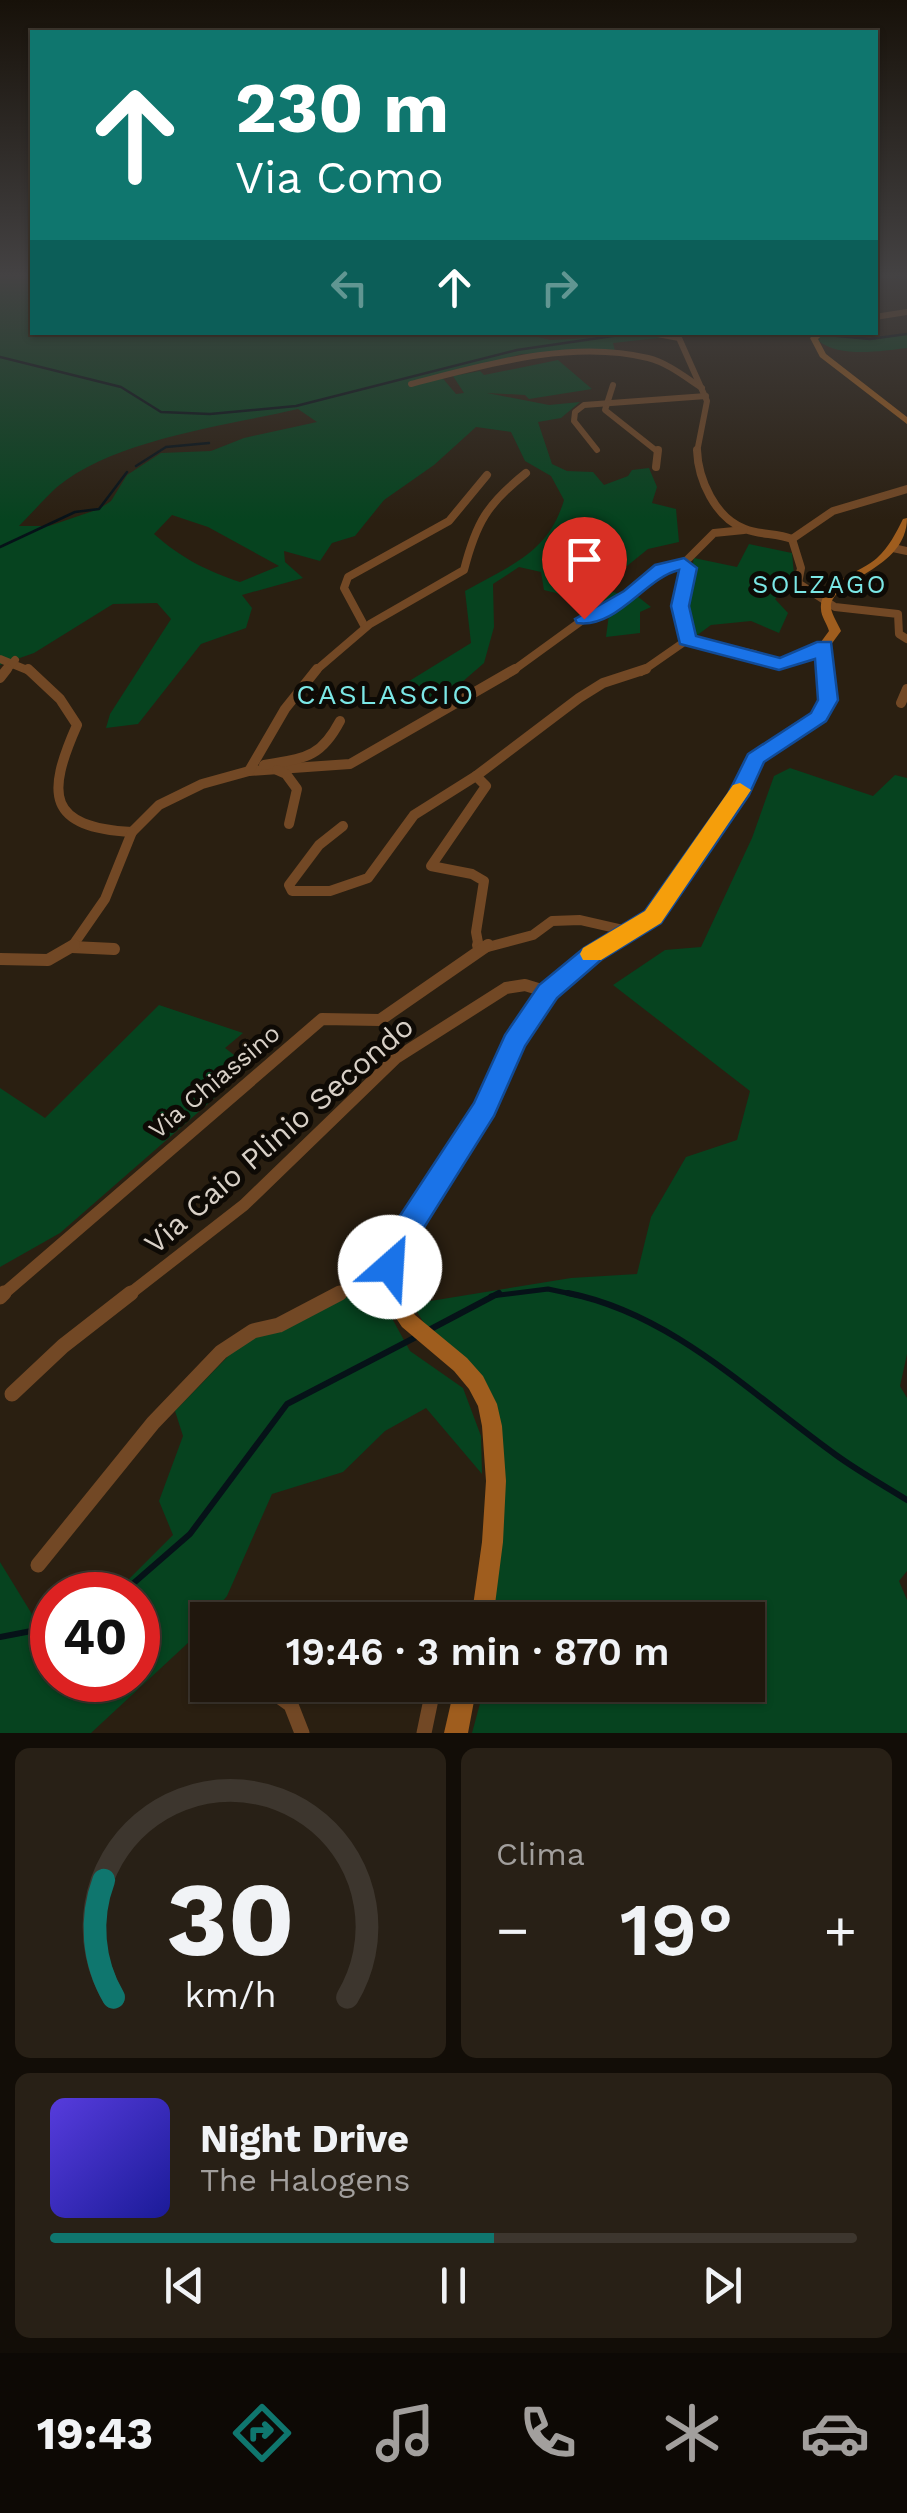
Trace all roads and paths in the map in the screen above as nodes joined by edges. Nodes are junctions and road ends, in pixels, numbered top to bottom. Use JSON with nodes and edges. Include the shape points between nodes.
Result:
{"nodes":[{"id":1,"x":535,"y":358,"type":"edge"},
{"id":2,"x":645,"y":358,"type":"edge"},
{"id":3,"x":684,"y":358,"type":"edge"},
{"id":4,"x":827,"y":358,"type":"edge"},
{"id":5,"x":411,"y":384,"type":"dead end"},
{"id":6,"x":613,"y":385,"type":"dead end"},
{"id":7,"x":704,"y":392,"type":"junction"},
{"id":8,"x":611,"y":401,"type":"junction"},
{"id":9,"x":907,"y":421,"type":"edge"},
{"id":10,"x":598,"y":450,"type":"dead end"},
{"id":11,"x":656,"y":467,"type":"dead end"},
{"id":12,"x":526,"y":474,"type":"dead end"},
{"id":13,"x":487,"y":475,"type":"dead end"},
{"id":14,"x":907,"y":488,"type":"edge"},
{"id":15,"x":907,"y":521,"type":"edge"},
{"id":16,"x":744,"y":530,"type":"junction"},
{"id":17,"x":792,"y":539,"type":"junction"},
{"id":18,"x":892,"y":548,"type":"junction"},
{"id":19,"x":907,"y":552,"type":"edge"},
{"id":20,"x":684,"y":564,"type":"junction"},
{"id":21,"x":826,"y":607,"type":"junction"},
{"id":22,"x":366,"y":626,"type":"junction"},
{"id":23,"x":907,"y":639,"type":"edge"},
{"id":24,"x":687,"y":640,"type":"junction"},
{"id":25,"x":824,"y":646,"type":"junction"},
{"id":26,"x":0,"y":659,"type":"edge"},
{"id":27,"x":15,"y":660,"type":"junction"},
{"id":28,"x":0,"y":678,"type":"edge"},
{"id":29,"x":907,"y":689,"type":"edge"},
{"id":30,"x":901,"y":703,"type":"dead end"},
{"id":31,"x":340,"y":721,"type":"dead end"},
{"id":32,"x":272,"y":768,"type":"junction"},
{"id":33,"x":249,"y":771,"type":"junction"},
{"id":34,"x":476,"y":776,"type":"junction"},
{"id":35,"x":289,"y":824,"type":"dead end"},
{"id":36,"x":343,"y":826,"type":"dead end"},
{"id":37,"x":132,"y":832,"type":"junction"},
{"id":38,"x":628,"y":931,"type":"junction"},
{"id":39,"x":72,"y":948,"type":"junction"},
{"id":40,"x":114,"y":949,"type":"dead end"},
{"id":41,"x":480,"y":950,"type":"junction"},
{"id":42,"x":0,"y":960,"type":"edge"},
{"id":43,"x":548,"y":992,"type":"junction"},
{"id":44,"x":390,"y":1267,"type":"junction"},
{"id":45,"x":0,"y":1297,"type":"edge"},
{"id":46,"x":12,"y":1394,"type":"dead end"},
{"id":47,"x":38,"y":1565,"type":"dead end"},
{"id":48,"x":484,"y":1602,"type":"edge"},
{"id":49,"x":287,"y":1702,"type":"edge"},
{"id":50,"x":430,"y":1702,"type":"edge"},
{"id":51,"x":462,"y":1702,"type":"edge"},
{"id":52,"x":302,"y":1733,"type":"edge"},
{"id":53,"x":424,"y":1733,"type":"edge"},
{"id":54,"x":456,"y":1733,"type":"edge"}],
"edges":[{"from":1,"to":5,"type":"street"},
{"from":2,"to":7,"type":"street"},
{"from":3,"to":7,"type":"street"},
{"from":4,"to":9,"type":"street"},
{"from":6,"to":8,"type":"street"},
{"from":7,"to":8,"type":"street"},
{"from":7,"to":16,"type":"street","via":[[706,423],[697,462],[718,508]]},
{"from":8,"to":10,"type":"street","via":[[575,412],[574,421]]},
{"from":8,"to":11,"type":"street","via":[[606,412],[660,452]]},
{"from":12,"to":22,"type":"street","via":[[472,532],[464,570]]},
{"from":13,"to":22,"type":"street","via":[[449,521],[348,577],[344,588]]},
{"from":14,"to":17,"type":"street","via":[[833,511]]},
{"from":15,"to":18,"type":"street"},
{"from":16,"to":17,"type":"street"},
{"from":16,"to":20,"type":"street","via":[[714,532]]},
{"from":17,"to":21,"type":"street","via":[[798,583]]},
{"from":18,"to":19,"type":"street"},
{"from":18,"to":21,"type":"street","via":[[833,592]]},
{"from":20,"to":24,"type":"street","via":[[680,606]]},
{"from":20,"to":32,"type":"street","via":[[662,568],[511,672],[350,764]]},
{"from":21,"to":23,"type":"street","via":[[898,614],[898,634]]},
{"from":21,"to":25,"type":"street","via":[[835,630]]},
{"from":22,"to":33,"type":"street","via":[[287,704]]},
{"from":24,"to":25,"type":"street","via":[[774,663],[799,660]]},
{"from":24,"to":34,"type":"street","via":[[643,671],[579,698]]},
{"from":25,"to":38,"type":"street","via":[[828,695],[822,712],[756,759],[665,902]]},
{"from":26,"to":27,"type":"street"},
{"from":27,"to":28,"type":"street"},
{"from":27,"to":37,"type":"street","via":[[76,718],[57,772],[69,818],[87,829]]},
{"from":29,"to":30,"type":"street"},
{"from":31,"to":33,"type":"street","via":[[326,748]]},
{"from":32,"to":33,"type":"street"},
{"from":32,"to":35,"type":"street","via":[[297,790]]},
{"from":33,"to":37,"type":"street","via":[[171,798]]},
{"from":34,"to":36,"type":"street","via":[[414,815],[368,878],[330,891],[292,891],[289,885],[312,850]]},
{"from":34,"to":41,"type":"street","via":[[486,786],[431,866],[476,873],[486,886],[474,927]]},
{"from":37,"to":39,"type":"street","via":[[113,880]]},
{"from":38,"to":41,"type":"street","name":"Via Chiassino","via":[[564,919]]},
{"from":38,"to":43,"type":"street"},
{"from":39,"to":40,"type":"street"},
{"from":39,"to":42,"type":"street","via":[[42,960]]},
{"from":41,"to":45,"type":"street","name":"Via Chiassino","via":[[380,1020],[322,1019]]},
{"from":43,"to":44,"type":"street","via":[[514,1042],[485,1108],[394,1250]]},
{"from":43,"to":46,"type":"street","name":"Via Caio Plinio Secondo","via":[[506,988],[396,1058],[244,1206],[63,1346]]},
{"from":44,"to":47,"type":"street","via":[[221,1352]]},
{"from":44,"to":48,"type":"street","via":[[402,1318],[477,1382],[493,1427]]},
{"from":49,"to":52,"type":"street"},
{"from":50,"to":53,"type":"street"},
{"from":51,"to":54,"type":"street"}]}
